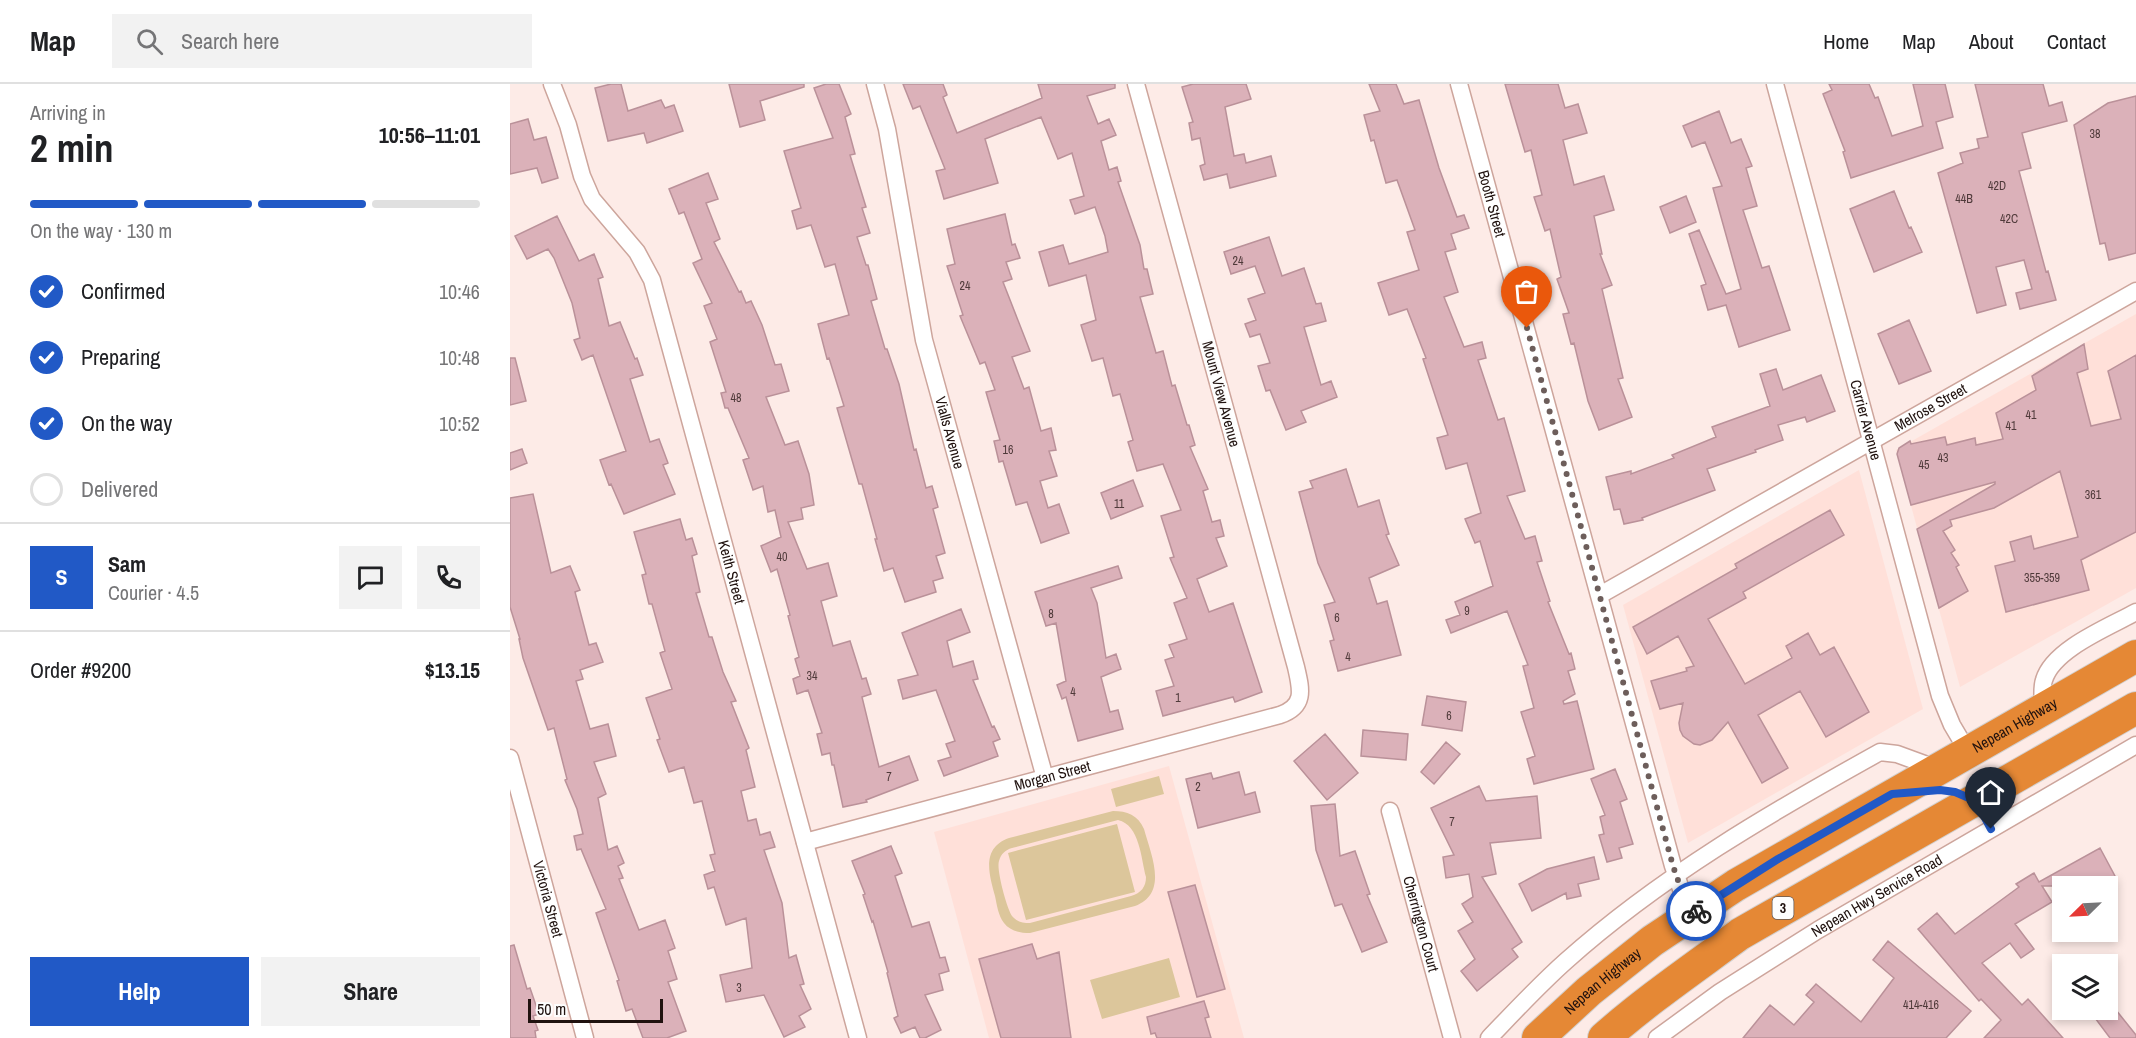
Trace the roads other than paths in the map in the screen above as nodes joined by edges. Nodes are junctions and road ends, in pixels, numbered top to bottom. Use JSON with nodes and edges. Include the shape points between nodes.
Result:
{"nodes":[{"id":1,"x":552,"y":84,"type":"edge"},
{"id":2,"x":563,"y":84,"type":"edge"},
{"id":3,"x":875,"y":84,"type":"edge"},
{"id":4,"x":1136,"y":84,"type":"edge"},
{"id":5,"x":1459,"y":84,"type":"edge"},
{"id":6,"x":1775,"y":84,"type":"edge"},
{"id":7,"x":568,"y":125,"type":"junction"},
{"id":8,"x":2136,"y":291,"type":"edge"},
{"id":9,"x":1871,"y":441,"type":"junction"},
{"id":10,"x":1600,"y":595,"type":"junction"},
{"id":11,"x":2136,"y":612,"type":"edge"},
{"id":12,"x":2136,"y":656,"type":"edge"},
{"id":13,"x":1297,"y":704,"type":"joint"},
{"id":14,"x":2043,"y":708,"type":"junction"},
{"id":15,"x":2136,"y":708,"type":"edge"},
{"id":16,"x":2136,"y":745,"type":"edge"},
{"id":17,"x":1968,"y":752,"type":"junction"},
{"id":18,"x":510,"y":758,"type":"edge"},
{"id":19,"x":2034,"y":765,"type":"junction"},
{"id":20,"x":1938,"y":769,"type":"junction"},
{"id":21,"x":1045,"y":778,"type":"junction"},
{"id":22,"x":1892,"y":794,"type":"junction"},
{"id":23,"x":1390,"y":811,"type":"dead end"},
{"id":24,"x":1983,"y":815,"type":"junction"},
{"id":25,"x":805,"y":842,"type":"junction"},
{"id":26,"x":1676,"y":876,"type":"junction"},
{"id":27,"x":1690,"y":915,"type":"junction"},
{"id":28,"x":585,"y":1038,"type":"edge"},
{"id":29,"x":858,"y":1038,"type":"edge"},
{"id":30,"x":1452,"y":1038,"type":"edge"},
{"id":31,"x":1489,"y":1038,"type":"edge"},
{"id":32,"x":1538,"y":1038,"type":"edge"},
{"id":33,"x":1604,"y":1038,"type":"edge"},
{"id":34,"x":1658,"y":1038,"type":"edge"}],
"edges":[{"from":1,"to":7,"type":"street","name":"Keith Street"},
{"from":2,"to":7,"type":"street","name":"Keith Street"},
{"from":3,"to":21,"type":"street","name":"Vialls Avenue","via":[[887,129],[924,340]]},
{"from":4,"to":13,"type":"street","name":"Mount View Avenue","via":[[1296,667],[1301,691]]},
{"from":5,"to":10,"type":"street","name":"Booth Street"},
{"from":6,"to":9,"type":"street","name":"Carrier Avenue"},
{"from":7,"to":25,"type":"street","name":"Keith Street","via":[[592,199],[637,252],[652,280]]},
{"from":8,"to":9,"type":"street","name":"Melrose Street"},
{"from":9,"to":10,"type":"street","name":"Melrose Street"},
{"from":9,"to":17,"type":"street","name":"Carrier Avenue","via":[[1940,696]]},
{"from":10,"to":26,"type":"street","name":"Booth Street"},
{"from":11,"to":14,"type":"street","via":[[2070,648],[2055,662],[2044,679]]},
{"from":12,"to":14,"type":"highway","name":"Nepean Highway"},
{"from":13,"to":21,"type":"street","name":"Morgan Street","via":[[1280,715]]},
{"from":14,"to":17,"type":"highway","name":"Nepean Highway"},
{"from":15,"to":19,"type":"highway","number":"3"},
{"from":16,"to":24,"type":"street","name":"Nepean Hwy Service Road"},
{"from":17,"to":19,"type":"highway"},
{"from":17,"to":20,"type":"highway","name":"Nepean Highway"},
{"from":18,"to":28,"type":"street","name":"Victoria Street"},
{"from":19,"to":24,"type":"highway","number":"3"},
{"from":20,"to":22,"type":"highway","name":"Nepean Highway"},
{"from":20,"to":26,"type":"street","via":[[1880,752],[1718,846]]},
{"from":21,"to":25,"type":"street","name":"Morgan Street"},
{"from":22,"to":24,"type":"highway","via":[[1950,790]]},
{"from":22,"to":27,"type":"highway","name":"Nepean Highway"},
{"from":23,"to":30,"type":"street","name":"Cherrington Court"},
{"from":24,"to":33,"type":"highway","number":"3","via":[[1804,896],[1740,934]]},
{"from":24,"to":34,"type":"street","name":"Nepean Hwy Service Road","via":[[1818,930],[1689,1013]]},
{"from":25,"to":29,"type":"street","name":"Keith Street"},
{"from":26,"to":27,"type":"street","name":"Booth Street"},
{"from":26,"to":31,"type":"street","via":[[1566,961]]},
{"from":27,"to":32,"type":"highway","name":"Nepean Highway","via":[[1611,973]]}]}
